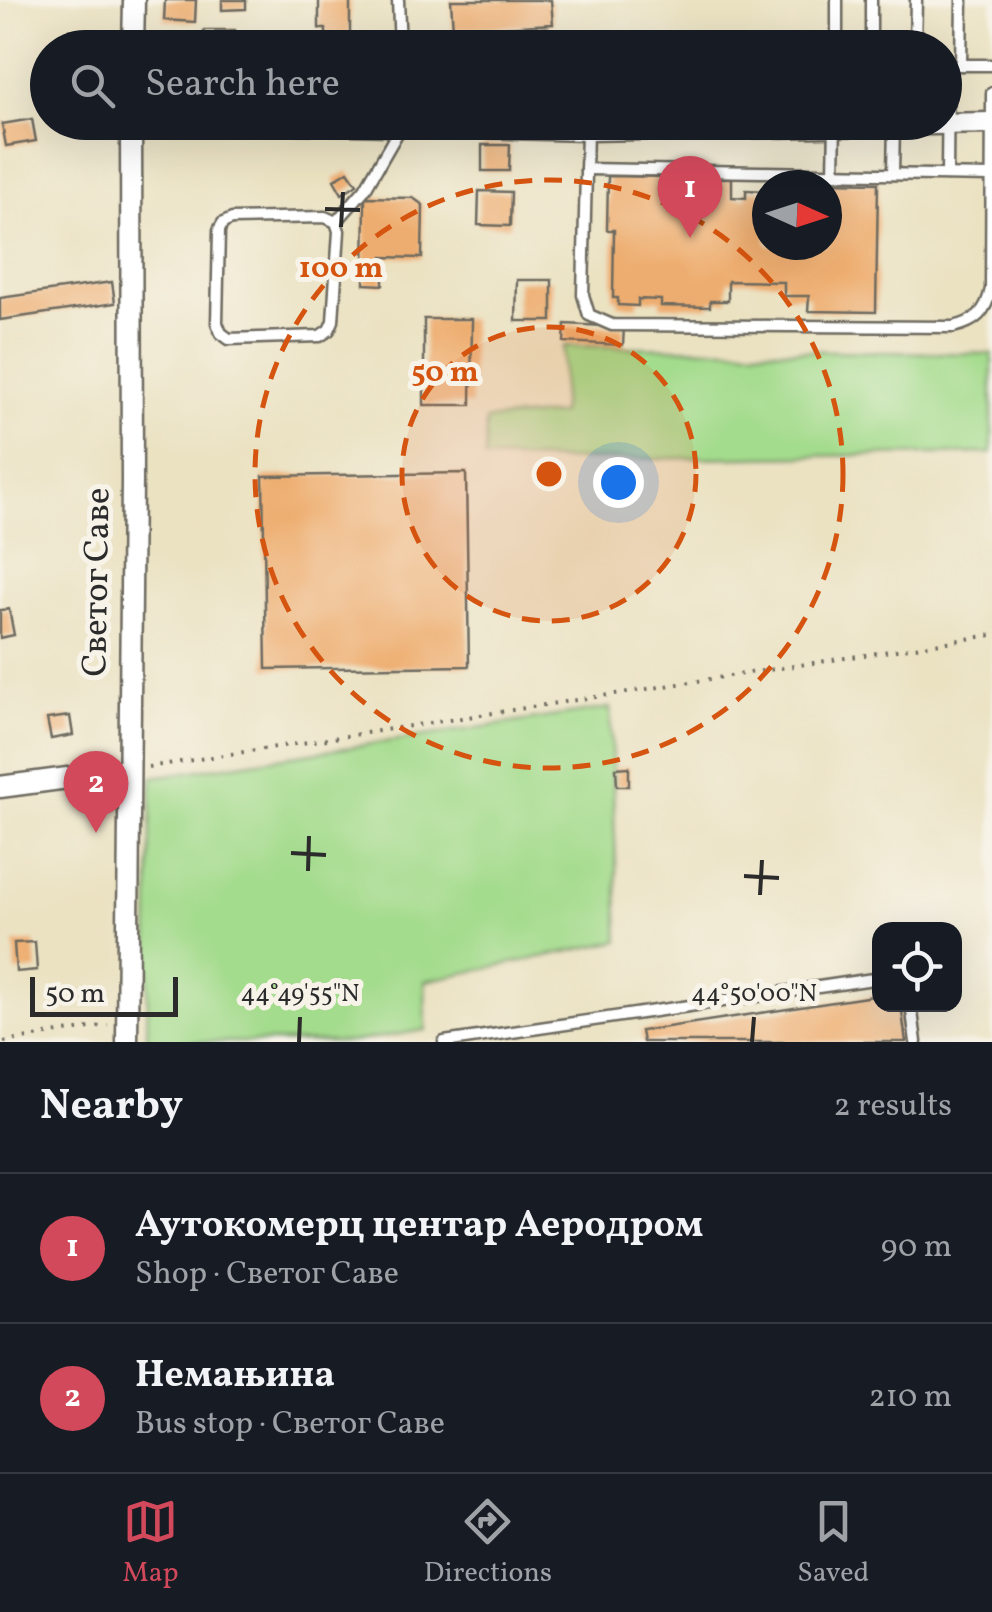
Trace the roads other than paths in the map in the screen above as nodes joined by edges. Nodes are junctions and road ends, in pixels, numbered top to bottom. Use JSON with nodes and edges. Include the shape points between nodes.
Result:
{"nodes":[{"id":1,"x":134,"y":0,"type":"edge"},
{"id":2,"x":398,"y":0,"type":"edge"},
{"id":3,"x":836,"y":0,"type":"edge"},
{"id":4,"x":871,"y":0,"type":"edge"},
{"id":5,"x":916,"y":0,"type":"edge"},
{"id":6,"x":962,"y":0,"type":"edge"},
{"id":7,"x":133,"y":30,"type":"edge"},
{"id":8,"x":399,"y":30,"type":"edge"},
{"id":9,"x":836,"y":30,"type":"edge"},
{"id":10,"x":871,"y":30,"type":"edge"},
{"id":11,"x":915,"y":30,"type":"edge"},
{"id":12,"x":962,"y":30,"type":"edge"},
{"id":13,"x":962,"y":65,"type":"edge"},
{"id":14,"x":992,"y":65,"type":"edge"},
{"id":15,"x":992,"y":94,"type":"edge"},
{"id":16,"x":992,"y":123,"type":"edge"},
{"id":17,"x":962,"y":124,"type":"edge"},
{"id":18,"x":131,"y":140,"type":"edge"},
{"id":19,"x":394,"y":140,"type":"edge"},
{"id":20,"x":587,"y":140,"type":"edge"},
{"id":21,"x":835,"y":140,"type":"edge"},
{"id":22,"x":893,"y":140,"type":"edge"},
{"id":23,"x":948,"y":140,"type":"edge"},
{"id":24,"x":586,"y":169,"type":"junction"},
{"id":25,"x":834,"y":170,"type":"edge"},
{"id":26,"x":752,"y":171,"type":"edge"},
{"id":27,"x":842,"y":172,"type":"edge"},
{"id":28,"x":892,"y":174,"type":"junction"},
{"id":29,"x":947,"y":175,"type":"junction"},
{"id":30,"x":992,"y":176,"type":"edge"},
{"id":31,"x":336,"y":222,"type":"junction"},
{"id":32,"x":128,"y":770,"type":"junction"},
{"id":33,"x":0,"y":788,"type":"edge"},
{"id":34,"x":872,"y":979,"type":"edge"},
{"id":35,"x":912,"y":1012,"type":"edge"},
{"id":36,"x":127,"y":1032,"type":"edge"},
{"id":37,"x":444,"y":1042,"type":"edge"},
{"id":38,"x":916,"y":1042,"type":"edge"}],
"edges":[{"from":1,"to":7,"type":"street"},
{"from":2,"to":8,"type":"lane"},
{"from":3,"to":9,"type":"lane"},
{"from":4,"to":10,"type":"lane"},
{"from":5,"to":11,"type":"lane"},
{"from":6,"to":12,"type":"lane"},
{"from":13,"to":14,"type":"lane"},
{"from":15,"to":16,"type":"lane"},
{"from":16,"to":17,"type":"street"},
{"from":16,"to":30,"type":"lane"},
{"from":18,"to":32,"type":"street","name":"Светог Саве"},
{"from":19,"to":31,"type":"lane","via":[[366,189]]},
{"from":20,"to":24,"type":"lane"},
{"from":21,"to":25,"type":"lane"},
{"from":22,"to":28,"type":"lane"},
{"from":23,"to":29,"type":"lane"},
{"from":24,"to":26,"type":"lane"},
{"from":24,"to":30,"type":"lane","via":[[583,295],[589,316],[612,325],[968,324],[991,289]]},
{"from":27,"to":28,"type":"lane"},
{"from":28,"to":29,"type":"lane"},
{"from":29,"to":30,"type":"lane"},
{"from":31,"to":31,"type":"lane","via":[[329,330],[320,336],[229,339],[220,333],[223,222]]},
{"from":32,"to":33,"type":"street"},
{"from":32,"to":36,"type":"street","name":"Светог Саве"},
{"from":34,"to":37,"type":"lane"},
{"from":35,"to":38,"type":"lane"}]}
